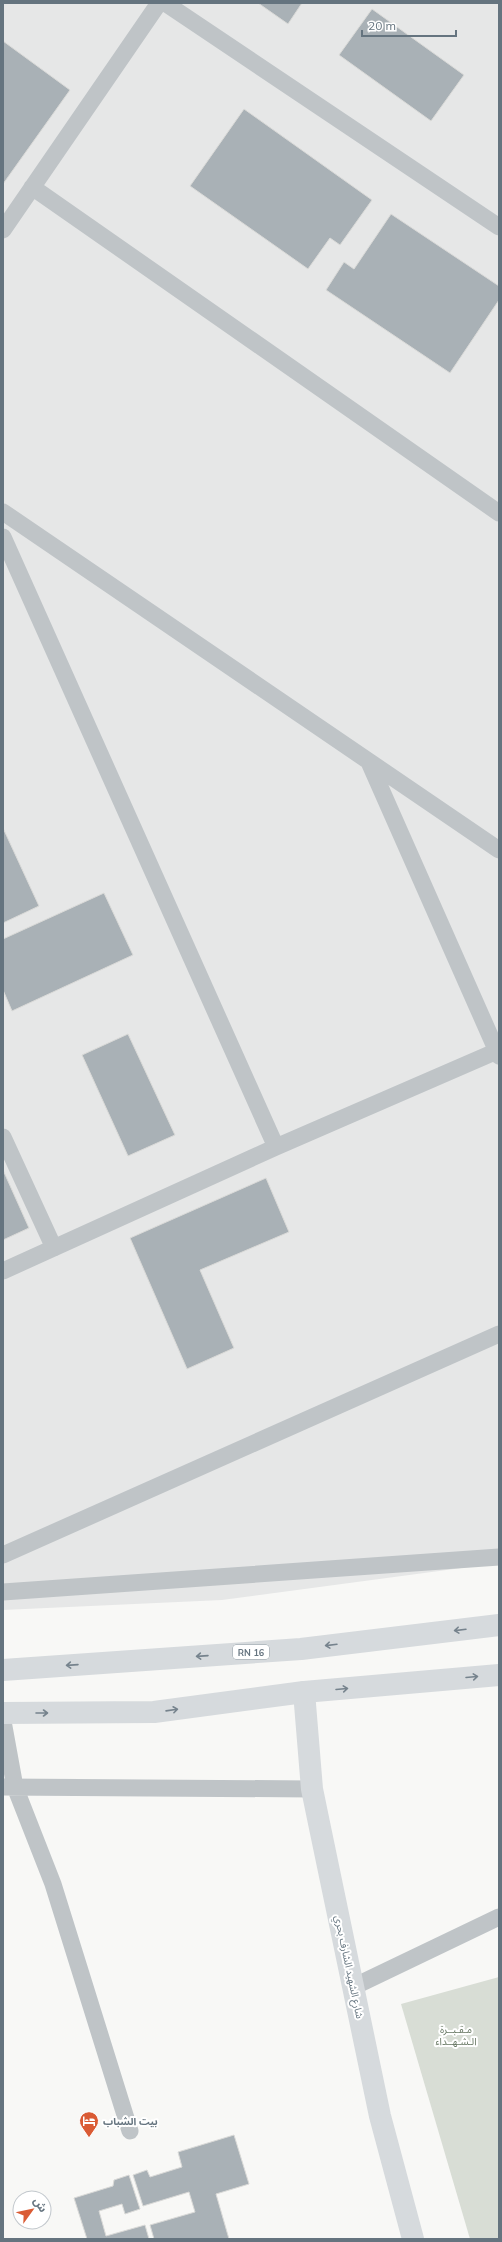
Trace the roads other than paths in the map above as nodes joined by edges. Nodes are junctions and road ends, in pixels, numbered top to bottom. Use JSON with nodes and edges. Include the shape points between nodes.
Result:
{"nodes":[{"id":1,"x":159,"y":3,"type":"edge"},
{"id":2,"x":165,"y":3,"type":"edge"},
{"id":3,"x":32,"y":187,"type":"junction"},
{"id":4,"x":499,"y":227,"type":"edge"},
{"id":5,"x":3,"y":230,"type":"edge"},
{"id":6,"x":3,"y":512,"type":"edge"},
{"id":7,"x":499,"y":513,"type":"edge"},
{"id":8,"x":3,"y":537,"type":"edge"},
{"id":9,"x":369,"y":762,"type":"junction"},
{"id":10,"x":499,"y":850,"type":"edge"},
{"id":11,"x":498,"y":1053,"type":"edge"},
{"id":12,"x":3,"y":1137,"type":"edge"},
{"id":13,"x":276,"y":1147,"type":"junction"},
{"id":14,"x":54,"y":1248,"type":"junction"},
{"id":15,"x":3,"y":1271,"type":"edge"},
{"id":16,"x":499,"y":1334,"type":"edge"},
{"id":17,"x":3,"y":1555,"type":"edge"},
{"id":18,"x":499,"y":1556,"type":"edge"},
{"id":19,"x":3,"y":1592,"type":"edge"},
{"id":20,"x":499,"y":1625,"type":"edge"},
{"id":21,"x":3,"y":1670,"type":"edge"},
{"id":22,"x":499,"y":1675,"type":"edge"},
{"id":23,"x":304,"y":1692,"type":"junction"},
{"id":24,"x":3,"y":1713,"type":"edge"},
{"id":25,"x":3,"y":1721,"type":"edge"},
{"id":26,"x":9,"y":1787,"type":"edge"},
{"id":27,"x":312,"y":1789,"type":"junction"},
{"id":28,"x":499,"y":1917,"type":"edge"},
{"id":29,"x":353,"y":1988,"type":"junction"},
{"id":30,"x":130,"y":2131,"type":"dead end"},
{"id":31,"x":413,"y":2239,"type":"edge"}],
"edges":[{"from":1,"to":3,"type":"lane"},
{"from":2,"to":4,"type":"lane"},
{"from":3,"to":5,"type":"lane"},
{"from":3,"to":7,"type":"lane"},
{"from":6,"to":9,"type":"lane"},
{"from":8,"to":13,"type":"lane"},
{"from":9,"to":10,"type":"lane"},
{"from":9,"to":11,"type":"lane"},
{"from":11,"to":13,"type":"lane"},
{"from":12,"to":14,"type":"lane"},
{"from":13,"to":14,"type":"lane"},
{"from":14,"to":15,"type":"lane"},
{"from":16,"to":17,"type":"lane"},
{"from":18,"to":19,"type":"lane"},
{"from":20,"to":21,"type":"main road","number":"RN 16","one_way":true,"via":[[301,1648]]},
{"from":23,"to":22,"type":"main road","one_way":true},
{"from":24,"to":23,"type":"main road","one_way":true,"via":[[154,1712]]},
{"from":23,"to":27,"type":"main road","name":"شارع الشهيد الشارف بحري"},
{"from":25,"to":26,"type":"lane"},
{"from":26,"to":27,"type":"lane"},
{"from":26,"to":30,"type":"lane","via":[[53,1884]]},
{"from":27,"to":29,"type":"main road","name":"شارع الشهيد الشارف بحري"},
{"from":28,"to":29,"type":"lane"},
{"from":29,"to":31,"type":"main road","name":"شارع الشهيد الشارف بحري","via":[[380,2116]]}]}
